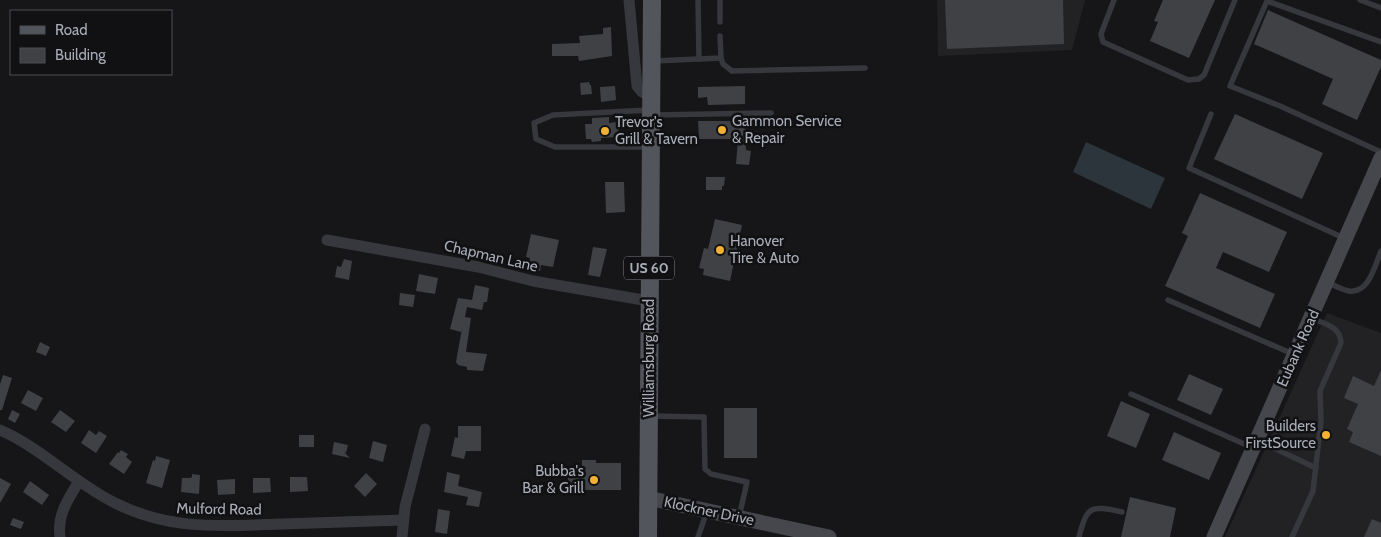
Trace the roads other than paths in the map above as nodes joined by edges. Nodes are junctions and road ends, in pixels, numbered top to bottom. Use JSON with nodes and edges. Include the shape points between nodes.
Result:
{"nodes":[{"id":1,"x":629,"y":0,"type":"edge"},
{"id":2,"x":652,"y":0,"type":"edge"},
{"id":3,"x":698,"y":0,"type":"edge"},
{"id":4,"x":720,"y":0,"type":"edge"},
{"id":5,"x":1114,"y":0,"type":"edge"},
{"id":6,"x":1235,"y":0,"type":"edge"},
{"id":7,"x":1360,"y":0,"type":"edge"},
{"id":8,"x":1381,"y":8,"type":"edge"},
{"id":9,"x":720,"y":22,"type":"dead end"},
{"id":10,"x":720,"y":36,"type":"dead end"},
{"id":11,"x":1381,"y":42,"type":"edge"},
{"id":12,"x":721,"y":58,"type":"junction"},
{"id":13,"x":699,"y":59,"type":"junction"},
{"id":14,"x":651,"y":61,"type":"junction"},
{"id":15,"x":865,"y":68,"type":"dead end"},
{"id":16,"x":651,"y":107,"type":"junction"},
{"id":17,"x":772,"y":113,"type":"dead end"},
{"id":18,"x":1211,"y":114,"type":"dead end"},
{"id":19,"x":650,"y":147,"type":"junction"},
{"id":20,"x":1381,"y":152,"type":"edge"},
{"id":21,"x":1381,"y":158,"type":"edge"},
{"id":22,"x":1346,"y":239,"type":"junction"},
{"id":23,"x":327,"y":240,"type":"dead end"},
{"id":24,"x":1381,"y":251,"type":"edge"},
{"id":25,"x":1326,"y":282,"type":"junction"},
{"id":26,"x":1168,"y":300,"type":"dead end"},
{"id":27,"x":649,"y":301,"type":"junction"},
{"id":28,"x":1311,"y":318,"type":"junction"},
{"id":29,"x":1295,"y":354,"type":"junction"},
{"id":30,"x":1131,"y":394,"type":"dead end"},
{"id":31,"x":648,"y":416,"type":"junction"},
{"id":32,"x":425,"y":429,"type":"dead end"},
{"id":33,"x":0,"y":430,"type":"edge"},
{"id":34,"x":1255,"y":444,"type":"junction"},
{"id":35,"x":1316,"y":468,"type":"junction"},
{"id":36,"x":79,"y":481,"type":"junction"},
{"id":37,"x":648,"y":498,"type":"junction"},
{"id":38,"x":707,"y":511,"type":"junction"},
{"id":39,"x":1122,"y":512,"type":"dead end"},
{"id":40,"x":739,"y":517,"type":"junction"},
{"id":41,"x":403,"y":520,"type":"junction"},
{"id":42,"x":60,"y":537,"type":"edge"},
{"id":43,"x":402,"y":537,"type":"edge"},
{"id":44,"x":648,"y":537,"type":"edge"},
{"id":45,"x":698,"y":537,"type":"edge"},
{"id":46,"x":829,"y":537,"type":"edge"},
{"id":47,"x":1079,"y":537,"type":"edge"},
{"id":48,"x":1214,"y":537,"type":"edge"},
{"id":49,"x":1292,"y":537,"type":"edge"}],
"edges":[{"from":1,"to":16,"type":"street","via":[[637,86]]},
{"from":2,"to":14,"type":"main road","name":"Williamsburg Road","number":"US 60"},
{"from":3,"to":13,"type":"lane"},
{"from":4,"to":9,"type":"lane"},
{"from":5,"to":6,"type":"lane","via":[[1101,34],[1103,42],[1188,80],[1200,79],[1204,75]]},
{"from":7,"to":8,"type":"lane"},
{"from":10,"to":12,"type":"lane"},
{"from":11,"to":20,"type":"lane","via":[[1267,1],[1230,86]]},
{"from":12,"to":13,"type":"lane"},
{"from":12,"to":15,"type":"lane","via":[[723,64],[732,70]]},
{"from":13,"to":14,"type":"lane"},
{"from":14,"to":16,"type":"main road","name":"Williamsburg Road","number":"US 60"},
{"from":16,"to":17,"type":"lane"},
{"from":16,"to":19,"type":"main road","name":"Williamsburg Road","number":"US 60"},
{"from":16,"to":19,"type":"lane","via":[[553,115],[534,123],[536,139],[555,146]]},
{"from":18,"to":22,"type":"lane","via":[[1188,168]]},
{"from":19,"to":27,"type":"main road","name":"Williamsburg Road","number":"US 60"},
{"from":21,"to":22,"type":"street","name":"Eubank Road"},
{"from":22,"to":25,"type":"street","name":"Eubank Road"},
{"from":23,"to":27,"type":"street","name":"Chapman Lane"},
{"from":24,"to":25,"type":"lane","via":[[1366,284],[1358,290],[1349,291]]},
{"from":25,"to":28,"type":"street","name":"Eubank Road"},
{"from":26,"to":29,"type":"lane"},
{"from":27,"to":31,"type":"main road","name":"Williamsburg Road","number":"US 60"},
{"from":28,"to":29,"type":"street","name":"Eubank Road"},
{"from":28,"to":35,"type":"lane","via":[[1341,335],[1341,344],[1320,391]]},
{"from":29,"to":34,"type":"street","name":"Eubank Road"},
{"from":30,"to":34,"type":"lane"},
{"from":31,"to":37,"type":"main road","name":"Williamsburg Road","number":"US 60"},
{"from":31,"to":40,"type":"lane","via":[[704,417],[705,469],[712,474],[746,482]]},
{"from":32,"to":41,"type":"street"},
{"from":33,"to":36,"type":"street","name":"Mulford Road"},
{"from":34,"to":35,"type":"lane"},
{"from":34,"to":48,"type":"street","name":"Eubank Road"},
{"from":35,"to":49,"type":"lane","via":[[1313,490]]},
{"from":36,"to":41,"type":"street","name":"Mulford Road","via":[[133,512],[186,525]]},
{"from":36,"to":42,"type":"street","via":[[62,509]]},
{"from":37,"to":38,"type":"street","name":"Klockner Drive"},
{"from":37,"to":44,"type":"main road","name":"Williamsburg Road","number":"US 60"},
{"from":38,"to":40,"type":"street","name":"Klockner Drive"},
{"from":38,"to":45,"type":"lane"},
{"from":39,"to":47,"type":"lane","via":[[1103,508],[1092,510],[1085,515]]},
{"from":40,"to":46,"type":"street","name":"Klockner Drive"},
{"from":41,"to":43,"type":"street"}]}
